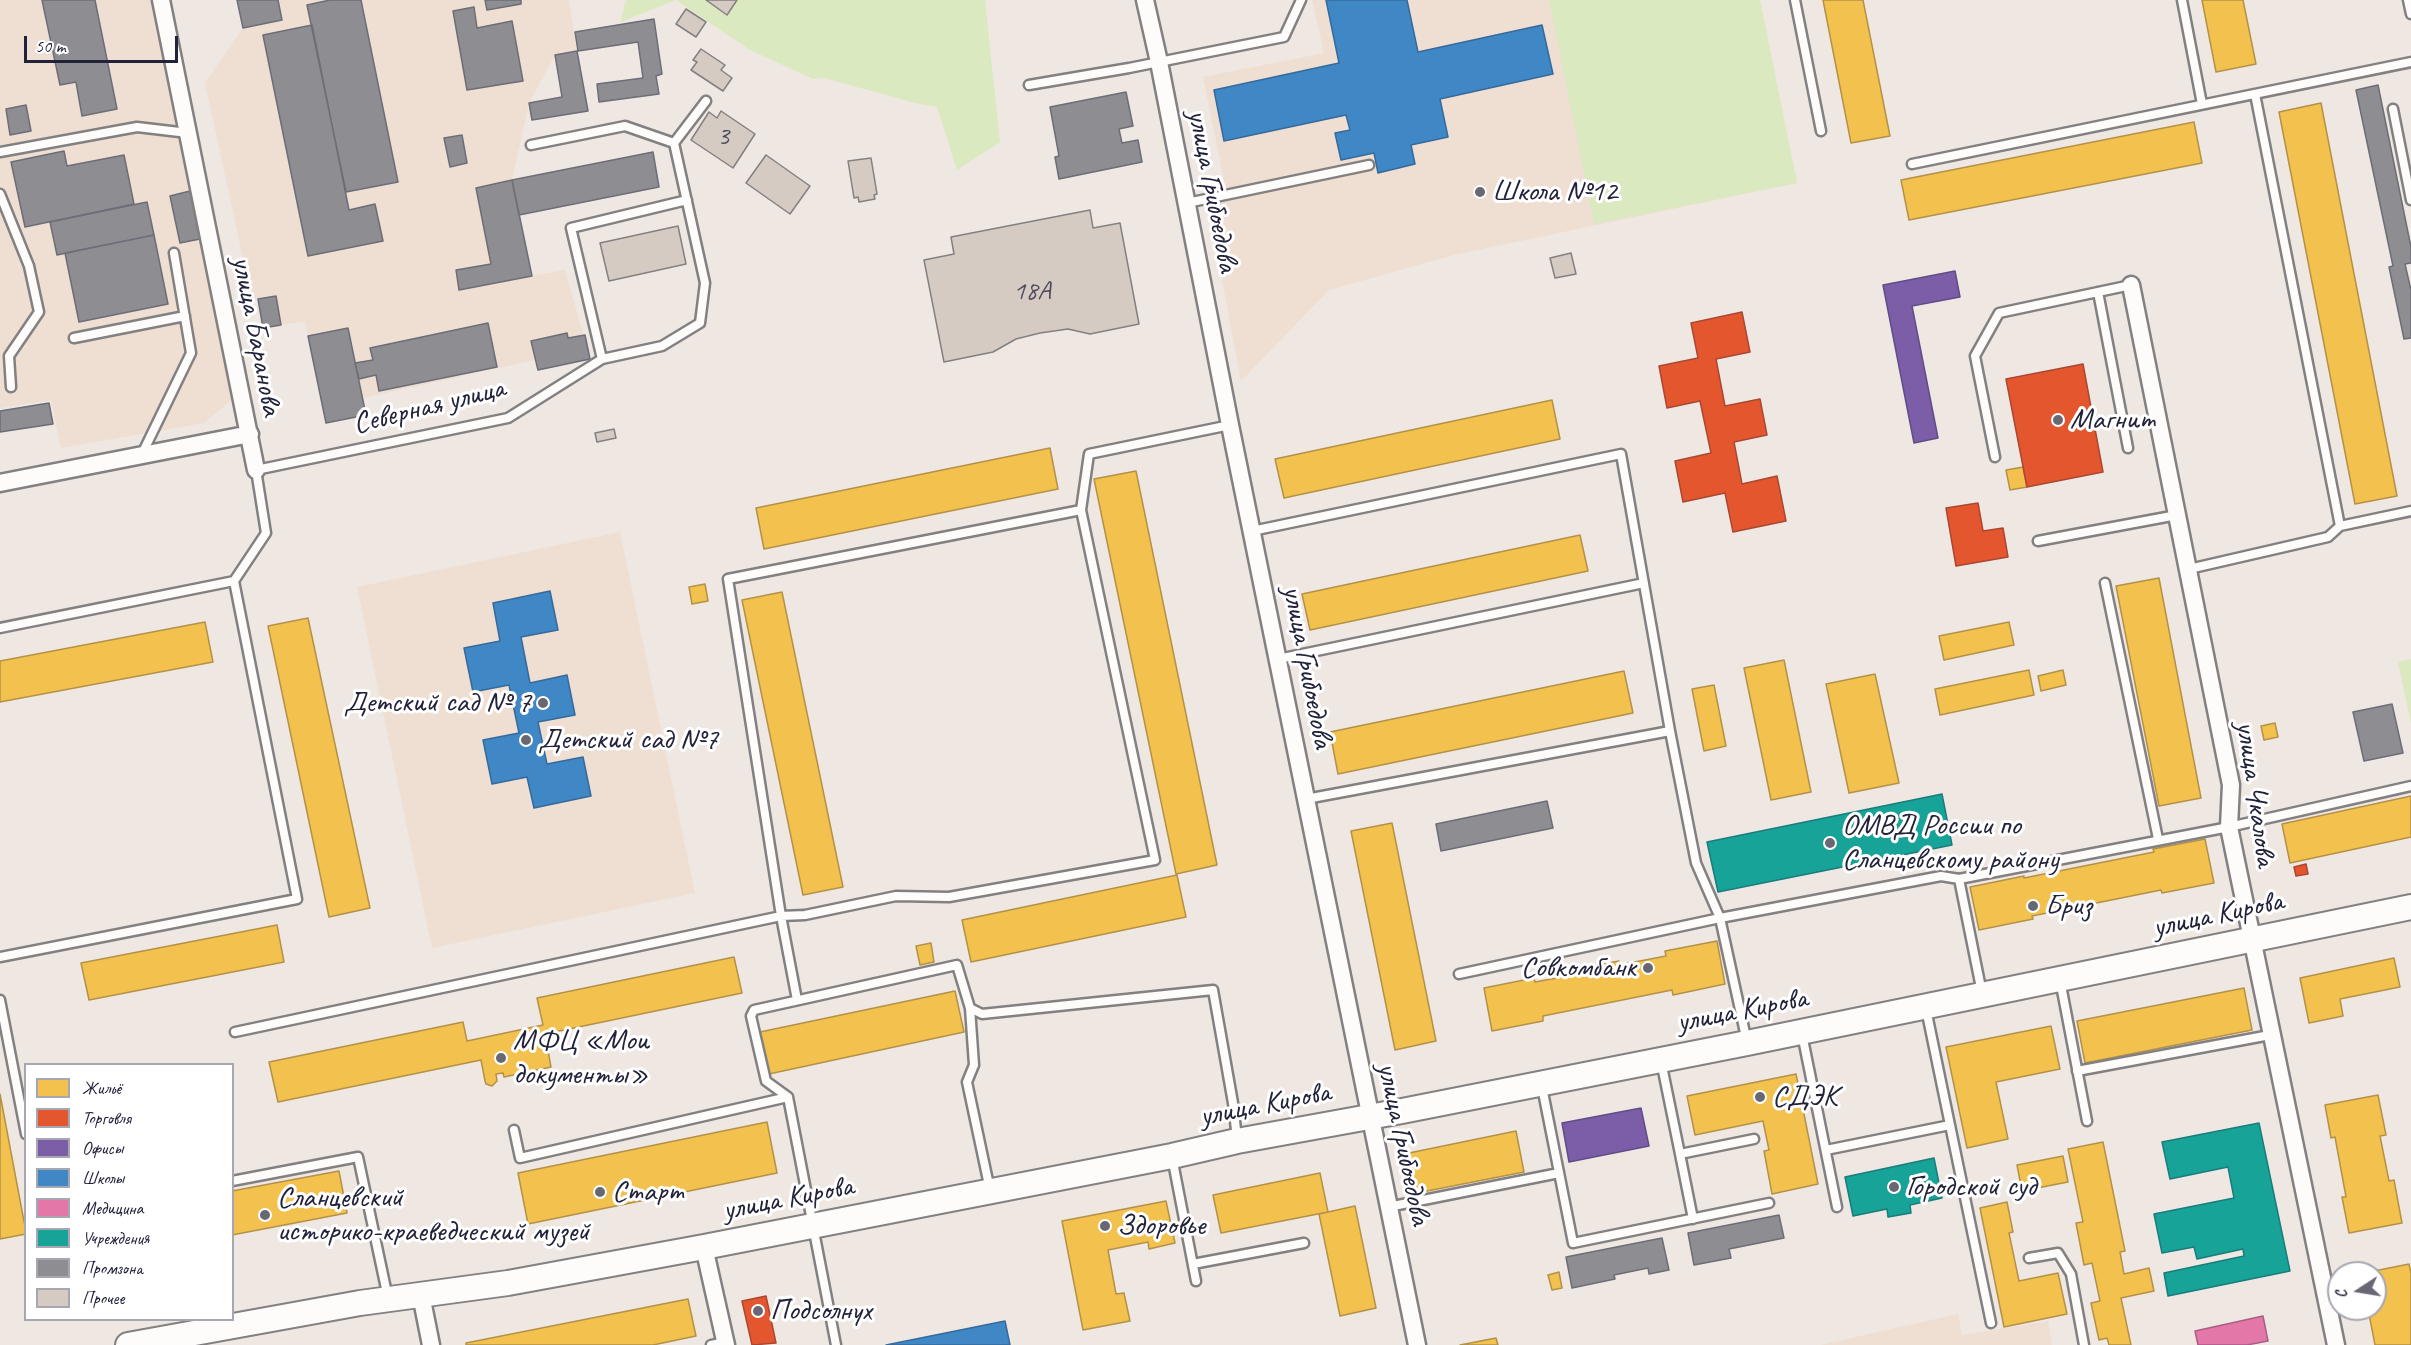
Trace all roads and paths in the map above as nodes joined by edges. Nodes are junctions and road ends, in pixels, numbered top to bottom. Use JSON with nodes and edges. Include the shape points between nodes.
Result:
{"nodes":[{"id":1,"x":161,"y":0,"type":"edge"},
{"id":2,"x":1145,"y":0,"type":"edge"},
{"id":3,"x":1301,"y":0,"type":"edge"},
{"id":4,"x":1795,"y":0,"type":"edge"},
{"id":5,"x":2182,"y":0,"type":"edge"},
{"id":6,"x":2408,"y":0,"type":"edge"},
{"id":7,"x":2411,"y":14,"type":"edge"},
{"id":8,"x":1159,"y":62,"type":"junction"},
{"id":9,"x":2411,"y":62,"type":"edge"},
{"id":10,"x":1029,"y":85,"type":"dead end"},
{"id":11,"x":2255,"y":94,"type":"junction"},
{"id":12,"x":706,"y":101,"type":"dead end"},
{"id":13,"x":2202,"y":104,"type":"junction"},
{"id":14,"x":2393,"y":109,"type":"dead end"},
{"id":15,"x":1821,"y":131,"type":"dead end"},
{"id":16,"x":188,"y":133,"type":"junction"},
{"id":17,"x":674,"y":143,"type":"junction"},
{"id":18,"x":531,"y":145,"type":"dead end"},
{"id":19,"x":0,"y":152,"type":"edge"},
{"id":20,"x":1912,"y":164,"type":"dead end"},
{"id":21,"x":1369,"y":165,"type":"dead end"},
{"id":22,"x":0,"y":194,"type":"edge"},
{"id":23,"x":687,"y":200,"type":"junction"},
{"id":24,"x":2411,"y":200,"type":"edge"},
{"id":25,"x":1187,"y":203,"type":"junction"},
{"id":26,"x":174,"y":253,"type":"dead end"},
{"id":27,"x":2131,"y":285,"type":"joint"},
{"id":28,"x":2098,"y":292,"type":"junction"},
{"id":29,"x":185,"y":316,"type":"junction"},
{"id":30,"x":74,"y":338,"type":"dead end"},
{"id":31,"x":602,"y":359,"type":"junction"},
{"id":32,"x":11,"y":387,"type":"dead end"},
{"id":33,"x":1230,"y":425,"type":"junction"},
{"id":34,"x":250,"y":434,"type":"junction"},
{"id":35,"x":2128,"y":448,"type":"dead end"},
{"id":36,"x":141,"y":456,"type":"junction"},
{"id":37,"x":1995,"y":457,"type":"dead end"},
{"id":38,"x":256,"y":470,"type":"junction"},
{"id":39,"x":0,"y":483,"type":"edge"},
{"id":40,"x":1081,"y":510,"type":"junction"},
{"id":41,"x":2411,"y":511,"type":"edge"},
{"id":42,"x":2177,"y":515,"type":"junction"},
{"id":43,"x":2340,"y":526,"type":"junction"},
{"id":44,"x":1252,"y":531,"type":"junction"},
{"id":45,"x":2038,"y":542,"type":"dead end"},
{"id":46,"x":2189,"y":569,"type":"junction"},
{"id":47,"x":234,"y":581,"type":"junction"},
{"id":48,"x":1644,"y":583,"type":"junction"},
{"id":49,"x":2105,"y":583,"type":"dead end"},
{"id":50,"x":0,"y":628,"type":"edge"},
{"id":51,"x":1278,"y":659,"type":"junction"},
{"id":52,"x":1670,"y":732,"type":"junction"},
{"id":53,"x":2411,"y":786,"type":"edge"},
{"id":54,"x":1306,"y":799,"type":"junction"},
{"id":55,"x":2229,"y":827,"type":"junction"},
{"id":56,"x":2158,"y":839,"type":"junction"},
{"id":57,"x":1959,"y":879,"type":"junction"},
{"id":58,"x":2411,"y":907,"type":"edge"},
{"id":59,"x":781,"y":916,"type":"junction"},
{"id":60,"x":1720,"y":918,"type":"junction"},
{"id":61,"x":2251,"y":941,"type":"junction"},
{"id":62,"x":0,"y":957,"type":"edge"},
{"id":63,"x":1459,"y":974,"type":"dead end"},
{"id":64,"x":2060,"y":980,"type":"junction"},
{"id":65,"x":1983,"y":995,"type":"junction"},
{"id":66,"x":0,"y":1000,"type":"edge"},
{"id":67,"x":797,"y":1000,"type":"junction"},
{"id":68,"x":1926,"y":1006,"type":"junction"},
{"id":69,"x":970,"y":1008,"type":"junction"},
{"id":70,"x":235,"y":1032,"type":"dead end"},
{"id":71,"x":1801,"y":1032,"type":"junction"},
{"id":72,"x":2270,"y":1035,"type":"junction"},
{"id":73,"x":1747,"y":1042,"type":"junction"},
{"id":74,"x":1661,"y":1059,"type":"junction"},
{"id":75,"x":2077,"y":1071,"type":"junction"},
{"id":76,"x":1542,"y":1083,"type":"junction"},
{"id":77,"x":788,"y":1097,"type":"junction"},
{"id":78,"x":1370,"y":1117,"type":"junction"},
{"id":79,"x":2087,"y":1121,"type":"dead end"},
{"id":80,"x":24,"y":1124,"type":"edge"},
{"id":81,"x":1950,"y":1125,"type":"junction"},
{"id":82,"x":514,"y":1130,"type":"dead end"},
{"id":83,"x":1754,"y":1139,"type":"dead end"},
{"id":84,"x":1237,"y":1141,"type":"junction"},
{"id":85,"x":1826,"y":1150,"type":"junction"},
{"id":86,"x":1680,"y":1154,"type":"junction"},
{"id":87,"x":1172,"y":1156,"type":"junction"},
{"id":88,"x":1559,"y":1173,"type":"junction"},
{"id":89,"x":234,"y":1181,"type":"edge"},
{"id":90,"x":990,"y":1191,"type":"junction"},
{"id":91,"x":1769,"y":1203,"type":"dead end"},
{"id":92,"x":1388,"y":1207,"type":"junction"},
{"id":93,"x":1837,"y":1207,"type":"dead end"},
{"id":94,"x":1693,"y":1219,"type":"junction"},
{"id":95,"x":812,"y":1226,"type":"junction"},
{"id":96,"x":1304,"y":1243,"type":"dead end"},
{"id":97,"x":704,"y":1247,"type":"junction"},
{"id":98,"x":2029,"y":1258,"type":"dead end"},
{"id":99,"x":1193,"y":1264,"type":"junction"},
{"id":100,"x":1196,"y":1281,"type":"dead end"},
{"id":101,"x":421,"y":1294,"type":"junction"},
{"id":102,"x":388,"y":1299,"type":"junction"},
{"id":103,"x":1991,"y":1323,"type":"dead end"},
{"id":104,"x":721,"y":1344,"type":"edge"},
{"id":105,"x":128,"y":1345,"type":"edge"},
{"id":106,"x":431,"y":1345,"type":"edge"},
{"id":107,"x":836,"y":1345,"type":"edge"},
{"id":108,"x":1417,"y":1345,"type":"edge"},
{"id":109,"x":2084,"y":1345,"type":"edge"},
{"id":110,"x":2336,"y":1345,"type":"edge"}],
"edges":[{"from":1,"to":16,"type":"street","name":"улица Баранова"},
{"from":2,"to":8,"type":"street","name":"улица Грибоедова"},
{"from":3,"to":8,"type":"lane","via":[[1284,37]]},
{"from":4,"to":15,"type":"lane"},
{"from":5,"to":13,"type":"lane"},
{"from":6,"to":7,"type":"lane"},
{"from":8,"to":10,"type":"lane"},
{"from":8,"to":25,"type":"street","name":"улица Грибоедова"},
{"from":9,"to":11,"type":"lane"},
{"from":11,"to":13,"type":"lane"},
{"from":11,"to":43,"type":"lane"},
{"from":12,"to":17,"type":"lane"},
{"from":13,"to":20,"type":"lane"},
{"from":14,"to":24,"type":"lane"},
{"from":16,"to":19,"type":"lane","via":[[137,127]]},
{"from":16,"to":34,"type":"street","name":"улица Баранова"},
{"from":17,"to":18,"type":"lane","via":[[625,126]]},
{"from":17,"to":23,"type":"lane"},
{"from":21,"to":25,"type":"lane"},
{"from":22,"to":32,"type":"lane","via":[[29,267],[39,312],[9,357]]},
{"from":23,"to":31,"type":"lane","name":"Северная улица","via":[[705,283],[700,323],[662,346]]},
{"from":23,"to":31,"type":"lane","via":[[571,228]]},
{"from":25,"to":33,"type":"street","name":"улица Грибоедова"},
{"from":26,"to":29,"type":"lane"},
{"from":27,"to":28,"type":"lane"},
{"from":27,"to":42,"type":"street","name":"улица Чкалова"},
{"from":28,"to":35,"type":"lane"},
{"from":28,"to":37,"type":"lane","via":[[2000,313],[1975,356]]},
{"from":29,"to":30,"type":"lane"},
{"from":29,"to":36,"type":"lane","via":[[191,353]]},
{"from":31,"to":38,"type":"lane","name":"Северная улица","via":[[508,418]]},
{"from":33,"to":40,"type":"lane","via":[[1089,454]]},
{"from":33,"to":44,"type":"street","name":"улица Грибоедова"},
{"from":34,"to":36,"type":"street","name":"улица Баранова"},
{"from":34,"to":38,"type":"street"},
{"from":36,"to":39,"type":"street","name":"улица Баранова"},
{"from":38,"to":47,"type":"lane","via":[[266,532]]},
{"from":40,"to":59,"type":"lane","via":[[728,579]]},
{"from":40,"to":59,"type":"lane","via":[[1155,860],[949,897],[896,896],[805,915]]},
{"from":41,"to":43,"type":"lane"},
{"from":42,"to":45,"type":"lane"},
{"from":42,"to":46,"type":"street","name":"улица Чкалова"},
{"from":43,"to":46,"type":"lane","via":[[2328,537]]},
{"from":44,"to":48,"type":"lane","via":[[1621,454]]},
{"from":44,"to":51,"type":"street","name":"улица Грибоедова"},
{"from":46,"to":55,"type":"street","name":"улица Чкалова","via":[[2231,785]]},
{"from":47,"to":50,"type":"lane"},
{"from":47,"to":62,"type":"lane","via":[[297,899]]},
{"from":48,"to":51,"type":"lane"},
{"from":48,"to":52,"type":"lane"},
{"from":49,"to":56,"type":"lane"},
{"from":51,"to":54,"type":"street","name":"улица Грибоедова"},
{"from":52,"to":54,"type":"lane"},
{"from":52,"to":60,"type":"lane","via":[[1696,863]]},
{"from":53,"to":55,"type":"lane"},
{"from":54,"to":78,"type":"street","name":"улица Грибоедова"},
{"from":55,"to":56,"type":"lane"},
{"from":55,"to":61,"type":"street","name":"улица Чкалова"},
{"from":56,"to":57,"type":"lane"},
{"from":57,"to":60,"type":"lane","via":[[1941,876]]},
{"from":57,"to":65,"type":"lane"},
{"from":58,"to":61,"type":"street","name":"улица Кирова"},
{"from":59,"to":67,"type":"lane"},
{"from":59,"to":70,"type":"lane"},
{"from":60,"to":63,"type":"lane"},
{"from":60,"to":73,"type":"lane"},
{"from":61,"to":64,"type":"street","name":"улица Кирова"},
{"from":61,"to":72,"type":"street","name":"улица Чкалова"},
{"from":64,"to":65,"type":"street","name":"улица Кирова"},
{"from":64,"to":75,"type":"lane"},
{"from":65,"to":68,"type":"street","name":"улица Кирова"},
{"from":66,"to":80,"type":"lane"},
{"from":67,"to":69,"type":"lane","via":[[957,965]]},
{"from":67,"to":77,"type":"lane","via":[[754,1010],[751,1016],[766,1081]]},
{"from":68,"to":71,"type":"street","name":"улица Кирова"},
{"from":68,"to":81,"type":"lane"},
{"from":69,"to":84,"type":"lane","via":[[982,1014],[1213,990]]},
{"from":69,"to":90,"type":"lane","via":[[974,1065],[967,1082]]},
{"from":71,"to":73,"type":"street","name":"улица Кирова"},
{"from":71,"to":85,"type":"lane"},
{"from":72,"to":75,"type":"lane"},
{"from":72,"to":110,"type":"street","name":"улица Чкалова"},
{"from":73,"to":74,"type":"street","name":"улица Кирова"},
{"from":74,"to":76,"type":"street","name":"улица Кирова"},
{"from":74,"to":86,"type":"lane"},
{"from":75,"to":79,"type":"lane"},
{"from":76,"to":78,"type":"street","name":"улица Кирова"},
{"from":76,"to":88,"type":"lane"},
{"from":77,"to":82,"type":"lane","via":[[520,1158]]},
{"from":77,"to":95,"type":"lane"},
{"from":78,"to":84,"type":"street","name":"улица Кирова"},
{"from":78,"to":92,"type":"street","name":"улица Грибоедова"},
{"from":81,"to":85,"type":"lane"},
{"from":81,"to":103,"type":"lane"},
{"from":83,"to":86,"type":"lane"},
{"from":84,"to":87,"type":"street","name":"улица Кирова"},
{"from":85,"to":93,"type":"lane"},
{"from":86,"to":94,"type":"lane"},
{"from":87,"to":90,"type":"street","name":"улица Кирова"},
{"from":87,"to":99,"type":"lane"},
{"from":88,"to":92,"type":"lane"},
{"from":88,"to":94,"type":"lane","via":[[1573,1243]]},
{"from":89,"to":102,"type":"lane","via":[[358,1157],[380,1240]]},
{"from":90,"to":95,"type":"street","name":"улица Кирова"},
{"from":91,"to":94,"type":"lane"},
{"from":92,"to":108,"type":"street","name":"улица Грибоедова"},
{"from":95,"to":97,"type":"street","name":"улица Кирова"},
{"from":95,"to":107,"type":"lane"},
{"from":96,"to":99,"type":"lane"},
{"from":97,"to":101,"type":"street","name":"улица Кирова","via":[[508,1283]]},
{"from":97,"to":104,"type":"street"},
{"from":98,"to":109,"type":"lane","via":[[2058,1253],[2071,1274]]},
{"from":99,"to":100,"type":"lane"},
{"from":101,"to":102,"type":"street","name":"улица Кирова"},
{"from":101,"to":106,"type":"street"},
{"from":102,"to":105,"type":"street","name":"улица Кирова"}]}
